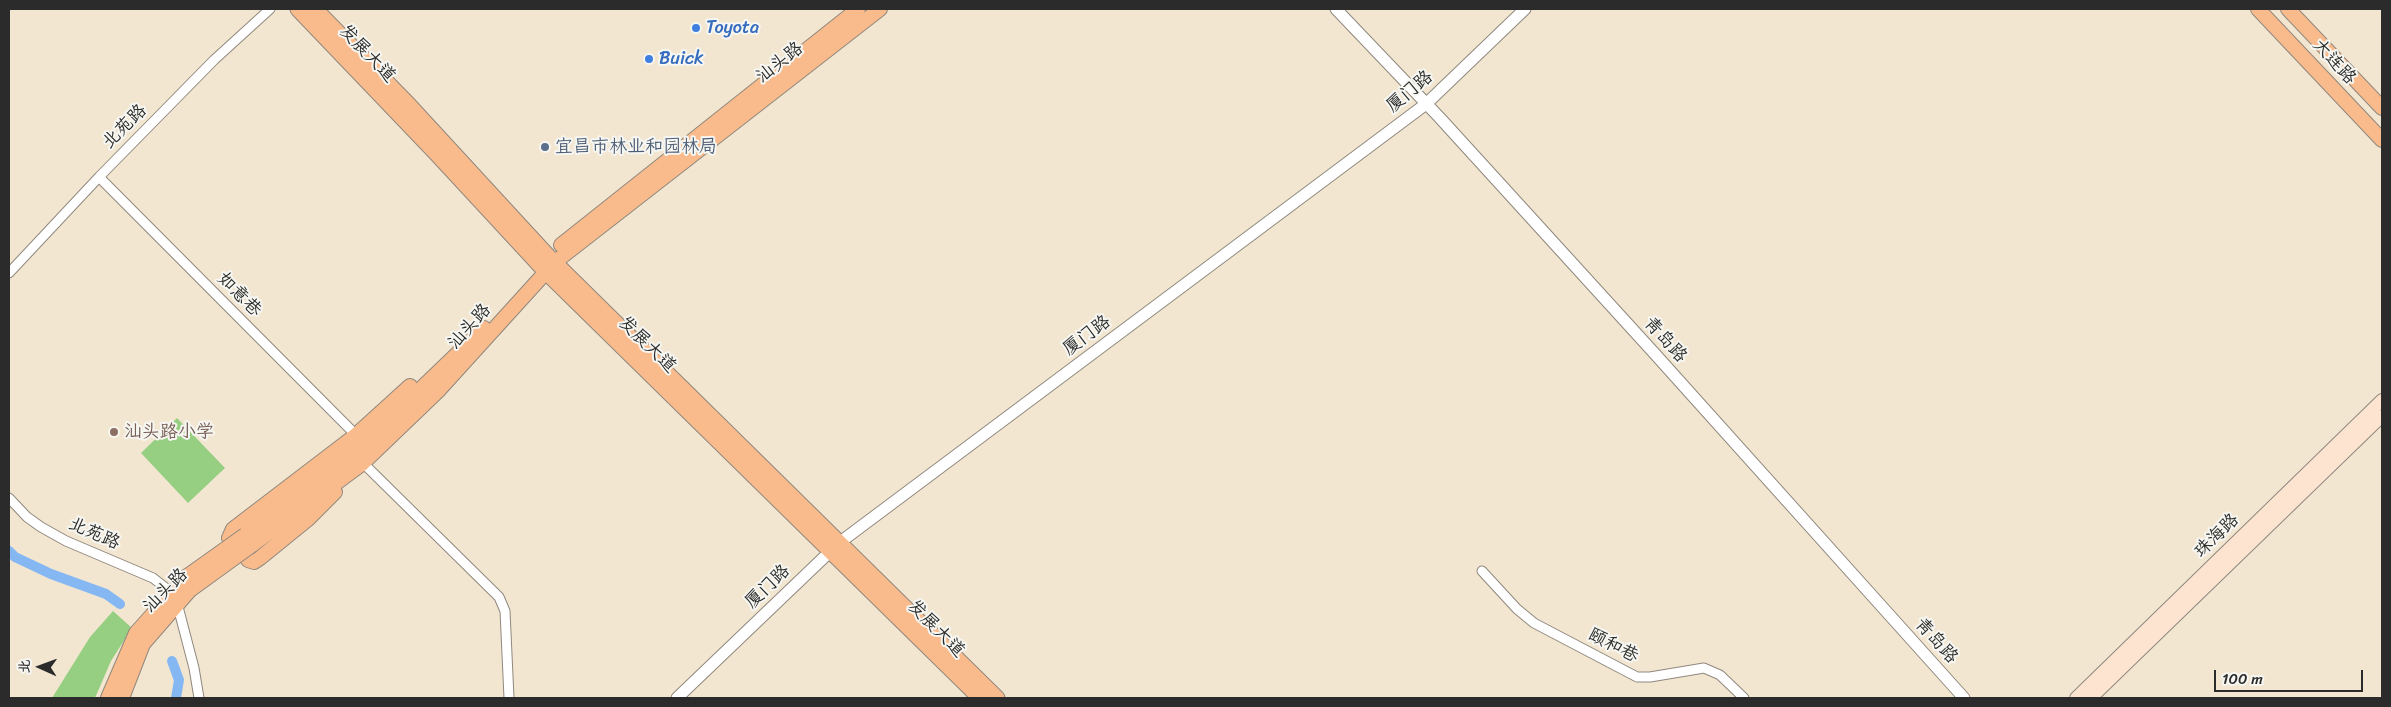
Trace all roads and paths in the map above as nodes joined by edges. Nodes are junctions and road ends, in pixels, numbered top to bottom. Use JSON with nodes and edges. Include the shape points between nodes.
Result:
{"nodes":[{"id":1,"x":270,"y":9,"type":"edge"},
{"id":2,"x":298,"y":9,"type":"edge"},
{"id":3,"x":316,"y":9,"type":"edge"},
{"id":4,"x":858,"y":9,"type":"edge"},
{"id":5,"x":880,"y":9,"type":"edge"},
{"id":6,"x":1336,"y":9,"type":"edge"},
{"id":7,"x":1525,"y":9,"type":"edge"},
{"id":8,"x":2258,"y":9,"type":"edge"},
{"id":9,"x":2288,"y":9,"type":"edge"},
{"id":10,"x":1426,"y":104,"type":"junction"},
{"id":11,"x":2382,"y":108,"type":"edge"},
{"id":12,"x":2382,"y":140,"type":"edge"},
{"id":13,"x":99,"y":177,"type":"junction"},
{"id":14,"x":547,"y":264,"type":"junction"},
{"id":15,"x":9,"y":273,"type":"edge"},
{"id":16,"x":492,"y":320,"type":"junction"},
{"id":17,"x":2382,"y":400,"type":"edge"},
{"id":18,"x":2382,"y":416,"type":"edge"},
{"id":19,"x":356,"y":436,"type":"junction"},
{"id":20,"x":363,"y":464,"type":"junction"},
{"id":21,"x":9,"y":498,"type":"edge"},
{"id":22,"x":229,"y":538,"type":"dead end"},
{"id":23,"x":248,"y":540,"type":"junction"},
{"id":24,"x":835,"y":547,"type":"junction"},
{"id":25,"x":248,"y":560,"type":"dead end"},
{"id":26,"x":1482,"y":571,"type":"dead end"},
{"id":27,"x":174,"y":597,"type":"junction"},
{"id":28,"x":108,"y":698,"type":"edge"},
{"id":29,"x":122,"y":698,"type":"edge"},
{"id":30,"x":199,"y":698,"type":"edge"},
{"id":31,"x":509,"y":698,"type":"edge"},
{"id":32,"x":677,"y":698,"type":"edge"},
{"id":33,"x":980,"y":698,"type":"edge"},
{"id":34,"x":997,"y":698,"type":"edge"},
{"id":35,"x":1744,"y":698,"type":"edge"},
{"id":36,"x":1964,"y":698,"type":"edge"},
{"id":37,"x":2076,"y":698,"type":"edge"},
{"id":38,"x":2091,"y":698,"type":"edge"}],
"edges":[{"from":1,"to":13,"type":"street","name":"北苑路","via":[[214,60]]},
{"from":2,"to":14,"type":"highway","name":"发展大道"},
{"from":3,"to":14,"type":"highway","name":"发展大道","via":[[409,105]]},
{"from":4,"to":14,"type":"main road","name":"汕头路"},
{"from":5,"to":14,"type":"main road","name":"汕头路"},
{"from":6,"to":10,"type":"street","name":"青岛路"},
{"from":7,"to":10,"type":"street","name":"厦门路"},
{"from":8,"to":12,"type":"main road","name":"大连路"},
{"from":9,"to":11,"type":"main road","name":"大连路"},
{"from":10,"to":24,"type":"street","name":"厦门路"},
{"from":10,"to":36,"type":"street","name":"青岛路"},
{"from":13,"to":15,"type":"street","name":"北苑路"},
{"from":13,"to":19,"type":"street","name":"如意巷"},
{"from":14,"to":16,"type":"main road","name":"汕头路"},
{"from":14,"to":20,"type":"main road","name":"汕头路","via":[[437,392]]},
{"from":14,"to":24,"type":"highway","name":"发展大道"},
{"from":16,"to":19,"type":"main road","via":[[463,334]]},
{"from":16,"to":23,"type":"main road","name":"汕头路","via":[[355,452]]},
{"from":17,"to":37,"type":"main road","name":"珠海路"},
{"from":18,"to":38,"type":"main road","name":"珠海路"},
{"from":19,"to":22,"type":"main road","via":[[233,529]]},
{"from":20,"to":23,"type":"main road","name":"汕头路"},
{"from":20,"to":25,"type":"main road","via":[[308,520],[254,562]]},
{"from":20,"to":31,"type":"street","via":[[499,597],[505,611]]},
{"from":21,"to":27,"type":"street","name":"北苑路","via":[[41,527],[153,578]]},
{"from":23,"to":27,"type":"main road","name":"汕头路","bridge":true},
{"from":24,"to":32,"type":"street","name":"厦门路"},
{"from":24,"to":33,"type":"highway","name":"发展大道"},
{"from":24,"to":34,"type":"highway","name":"发展大道"},
{"from":26,"to":35,"type":"street","name":"颐和巷","via":[[1534,623],[1637,677],[1704,668],[1720,675]]},
{"from":27,"to":28,"type":"main road","name":"汕头路","via":[[136,633]]},
{"from":27,"to":29,"type":"main road","name":"汕头路","via":[[143,644]]},
{"from":27,"to":30,"type":"street"}]}
